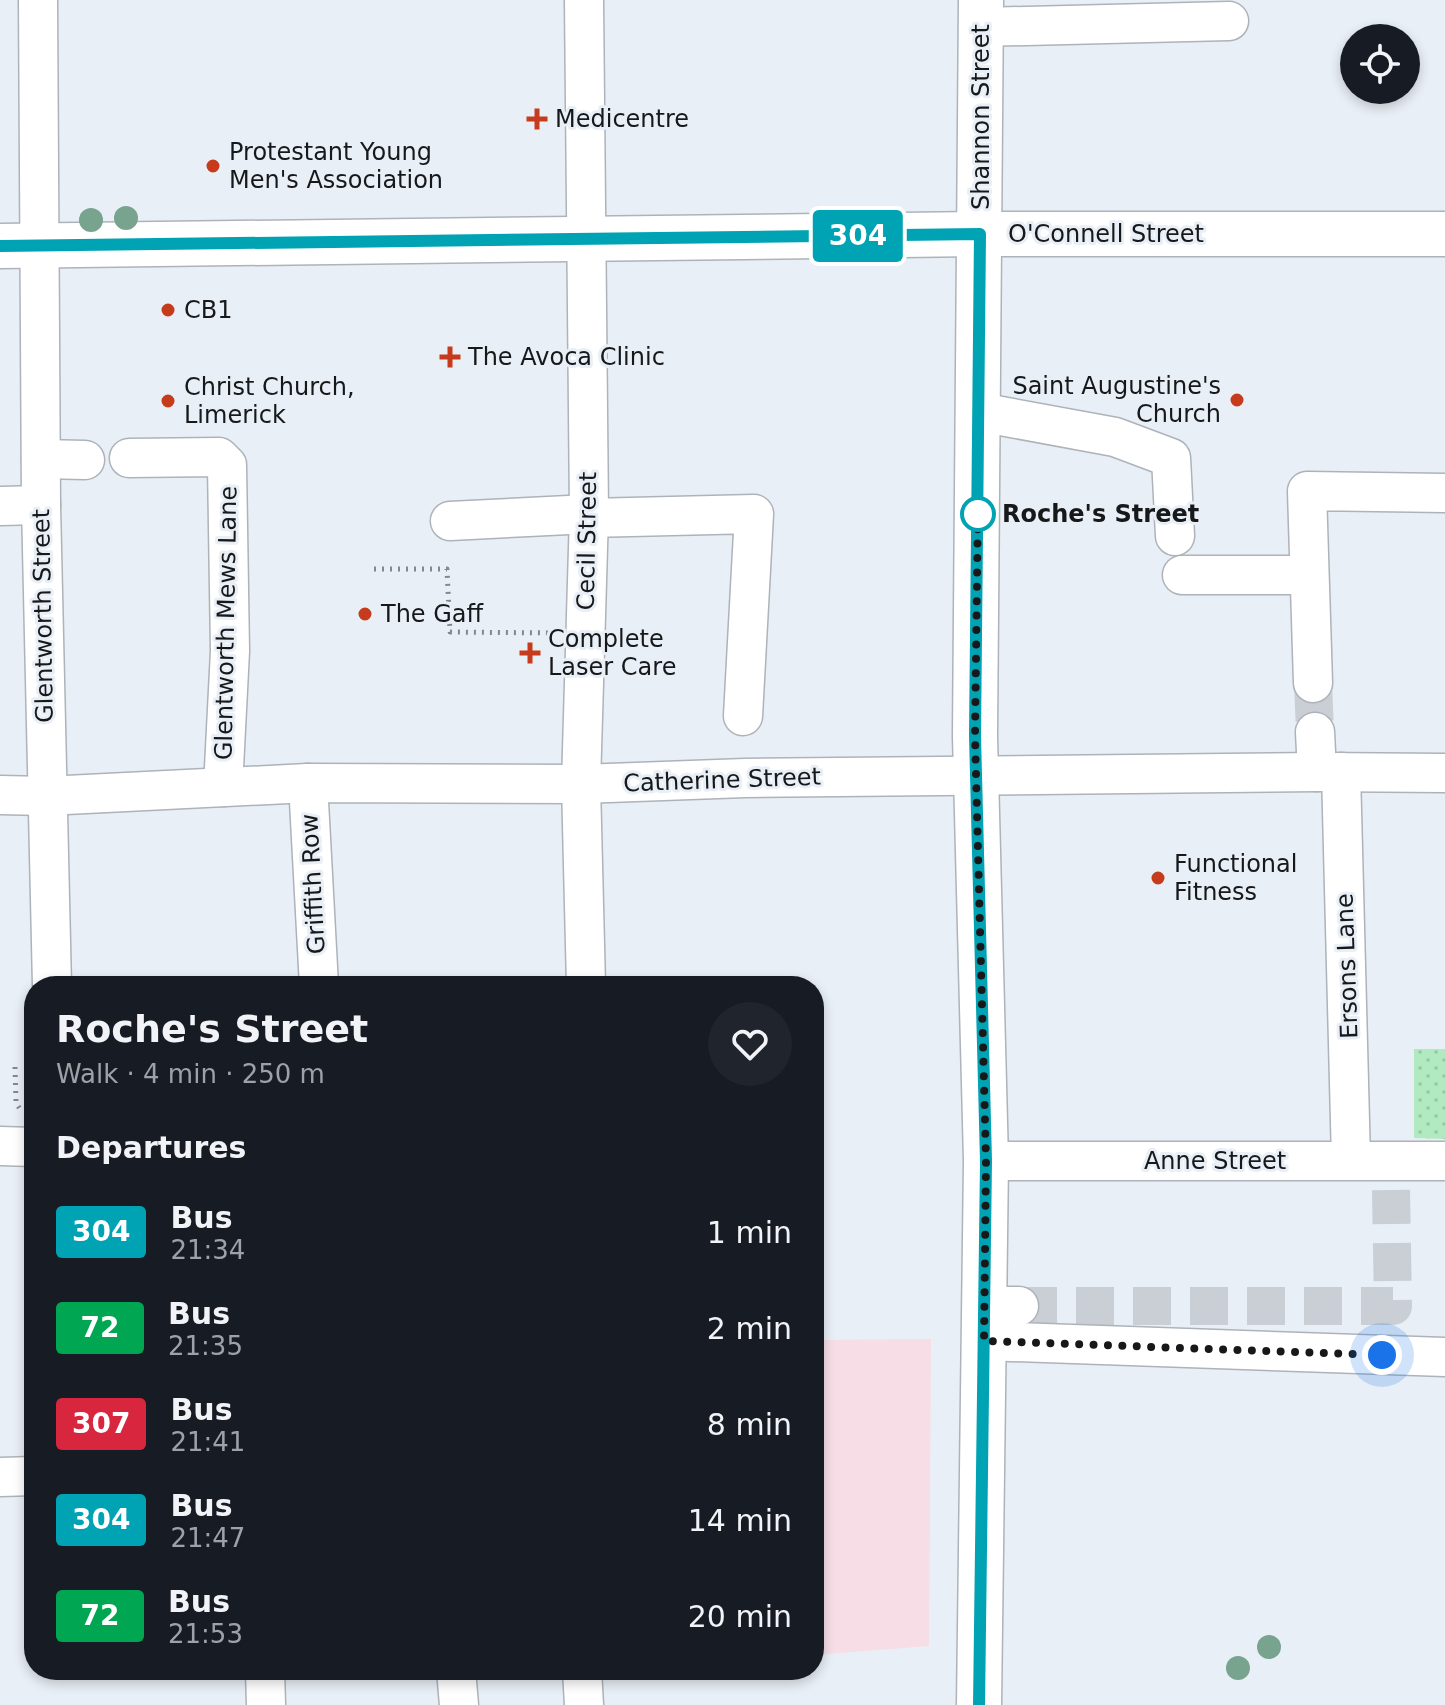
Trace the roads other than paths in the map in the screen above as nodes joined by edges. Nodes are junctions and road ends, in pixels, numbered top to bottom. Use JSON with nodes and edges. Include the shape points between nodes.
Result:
{"nodes":[{"id":1,"x":38,"y":0,"type":"edge"},
{"id":2,"x":584,"y":0,"type":"edge"},
{"id":3,"x":981,"y":13,"type":"edge"},
{"id":4,"x":1229,"y":21,"type":"dead end"},
{"id":5,"x":980,"y":234,"type":"junction"},
{"id":6,"x":1445,"y":234,"type":"edge"},
{"id":7,"x":586,"y":241,"type":"junction"},
{"id":8,"x":19,"y":246,"type":"edge"},
{"id":9,"x":979,"y":412,"type":"junction"},
{"id":10,"x":129,"y":458,"type":"dead end"},
{"id":11,"x":41,"y":459,"type":"junction"},
{"id":12,"x":85,"y":460,"type":"dead end"},
{"id":13,"x":1445,"y":493,"type":"edge"},
{"id":14,"x":41,"y":505,"type":"junction"},
{"id":15,"x":0,"y":506,"type":"edge"},
{"id":16,"x":589,"y":516,"type":"junction"},
{"id":17,"x":450,"y":521,"type":"dead end"},
{"id":18,"x":1175,"y":536,"type":"dead end"},
{"id":19,"x":1182,"y":575,"type":"dead end"},
{"id":20,"x":1309,"y":575,"type":"junction"},
{"id":21,"x":1313,"y":683,"type":"tunnel mouth"},
{"id":22,"x":1315,"y":732,"type":"tunnel mouth"},
{"id":23,"x":744,"y":745,"type":"junction"},
{"id":24,"x":1329,"y":772,"type":"junction"},
{"id":25,"x":1445,"y":773,"type":"edge"},
{"id":26,"x":976,"y":775,"type":"junction"},
{"id":27,"x":308,"y":783,"type":"junction"},
{"id":28,"x":581,"y":784,"type":"junction"},
{"id":29,"x":223,"y":787,"type":"junction"},
{"id":30,"x":0,"y":795,"type":"edge"},
{"id":31,"x":46,"y":796,"type":"junction"},
{"id":32,"x":52,"y":976,"type":"edge"},
{"id":33,"x":318,"y":976,"type":"edge"},
{"id":34,"x":586,"y":976,"type":"edge"},
{"id":35,"x":0,"y":1146,"type":"edge"},
{"id":36,"x":24,"y":1147,"type":"edge"},
{"id":37,"x":1351,"y":1160,"type":"junction"},
{"id":38,"x":986,"y":1161,"type":"junction"},
{"id":39,"x":1445,"y":1161,"type":"edge"},
{"id":40,"x":996,"y":1318,"type":"junction"},
{"id":41,"x":1445,"y":1357,"type":"edge"},
{"id":42,"x":24,"y":1476,"type":"edge"},
{"id":43,"x":0,"y":1477,"type":"edge"},
{"id":44,"x":265,"y":1680,"type":"edge"},
{"id":45,"x":457,"y":1680,"type":"edge"},
{"id":46,"x":583,"y":1680,"type":"edge"},
{"id":47,"x":266,"y":1705,"type":"edge"},
{"id":48,"x":459,"y":1705,"type":"edge"},
{"id":49,"x":584,"y":1705,"type":"edge"},
{"id":50,"x":979,"y":1705,"type":"edge"}],
"edges":[{"from":1,"to":8,"type":"street","name":"Glentworth Street"},
{"from":2,"to":7,"type":"street","name":"Cecil Street"},
{"from":3,"to":4,"type":"street"},
{"from":3,"to":5,"type":"main road","name":"Shannon Street"},
{"from":5,"to":6,"type":"main road","name":"O'Connell Street"},
{"from":5,"to":7,"type":"main road","name":"O'Connell Street"},
{"from":5,"to":9,"type":"main road","name":"Shannon Street"},
{"from":7,"to":8,"type":"main road","name":"O'Connell Street"},
{"from":7,"to":16,"type":"street","name":"Cecil Street"},
{"from":8,"to":11,"type":"street","name":"Glentworth Street"},
{"from":9,"to":18,"type":"street","via":[[1115,437],[1171,458]]},
{"from":9,"to":26,"type":"main road","name":"Shannon Street"},
{"from":10,"to":29,"type":"street","name":"Glentworth Mews Lane","via":[[219,457],[227,465],[230,651]]},
{"from":11,"to":12,"type":"street"},
{"from":11,"to":14,"type":"street","name":"Glentworth Street"},
{"from":13,"to":20,"type":"street","via":[[1307,491]]},
{"from":14,"to":15,"type":"street"},
{"from":14,"to":31,"type":"street","name":"Glentworth Street"},
{"from":16,"to":17,"type":"street"},
{"from":16,"to":23,"type":"street","via":[[754,514]]},
{"from":16,"to":28,"type":"street","name":"Cecil Street"},
{"from":19,"to":20,"type":"street"},
{"from":20,"to":21,"type":"street"},
{"from":22,"to":24,"type":"street","name":"Ersons Lane"},
{"from":23,"to":26,"type":"street","name":"Catherine Street"},
{"from":23,"to":28,"type":"street","name":"Catherine Street"},
{"from":24,"to":25,"type":"street","name":"Catherine Street"},
{"from":24,"to":26,"type":"street","name":"Catherine Street"},
{"from":24,"to":37,"type":"street","name":"Ersons Lane"},
{"from":26,"to":38,"type":"main road","name":"Shannon Street"},
{"from":27,"to":28,"type":"street","name":"Catherine Street"},
{"from":27,"to":29,"type":"street","name":"Catherine Street"},
{"from":27,"to":33,"type":"street","name":"Griffith Row"},
{"from":28,"to":34,"type":"street","name":"Cecil Street"},
{"from":29,"to":31,"type":"street","name":"Catherine Street"},
{"from":30,"to":31,"type":"street","name":"Catherine Street"},
{"from":31,"to":32,"type":"street","name":"Glentworth Street"},
{"from":35,"to":36,"type":"street"},
{"from":37,"to":38,"type":"street","name":"Anne Street"},
{"from":37,"to":39,"type":"street","name":"Anne Street","via":[[1391,1175]]},
{"from":38,"to":40,"type":"main road","name":"Shannon Street"},
{"from":40,"to":41,"type":"street"},
{"from":40,"to":50,"type":"main road","name":"Shannon Street"},
{"from":42,"to":43,"type":"street"},
{"from":44,"to":47,"type":"street"},
{"from":45,"to":48,"type":"street"},
{"from":46,"to":49,"type":"street"}]}
